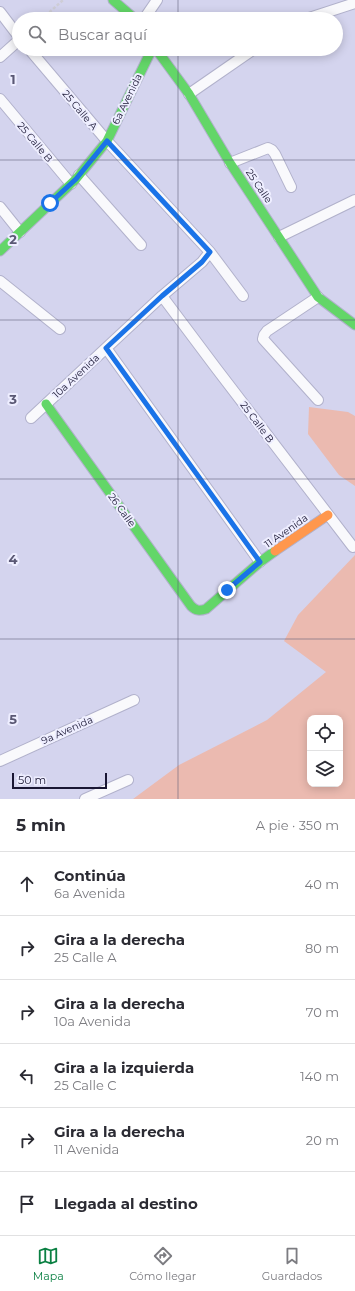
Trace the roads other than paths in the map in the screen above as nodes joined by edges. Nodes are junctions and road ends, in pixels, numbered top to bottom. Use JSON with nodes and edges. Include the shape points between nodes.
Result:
{"nodes":[{"id":1,"x":113,"y":0,"type":"edge"},
{"id":2,"x":157,"y":0,"type":"edge"},
{"id":3,"x":355,"y":3,"type":"edge"},
{"id":4,"x":0,"y":12,"type":"edge"},
{"id":5,"x":127,"y":12,"type":"edge"},
{"id":6,"x":149,"y":12,"type":"edge"},
{"id":7,"x":327,"y":12,"type":"edge"},
{"id":8,"x":12,"y":28,"type":"edge"},
{"id":9,"x":12,"y":45,"type":"edge"},
{"id":10,"x":35,"y":56,"type":"edge"},
{"id":11,"x":149,"y":56,"type":"edge"},
{"id":12,"x":161,"y":56,"type":"edge"},
{"id":13,"x":244,"y":56,"type":"edge"},
{"id":14,"x":0,"y":57,"type":"edge"},
{"id":15,"x":189,"y":94,"type":"junction"},
{"id":16,"x":0,"y":99,"type":"edge"},
{"id":17,"x":107,"y":141,"type":"junction"},
{"id":18,"x":230,"y":164,"type":"junction"},
{"id":19,"x":79,"y":175,"type":"junction"},
{"id":20,"x":71,"y":184,"type":"junction"},
{"id":21,"x":291,"y":187,"type":"dead end"},
{"id":22,"x":355,"y":200,"type":"edge"},
{"id":23,"x":0,"y":207,"type":"edge"},
{"id":24,"x":20,"y":232,"type":"junction"},
{"id":25,"x":279,"y":237,"type":"junction"},
{"id":26,"x":140,"y":244,"type":"dead end"},
{"id":27,"x":0,"y":251,"type":"edge"},
{"id":28,"x":210,"y":252,"type":"junction"},
{"id":29,"x":0,"y":281,"type":"edge"},
{"id":30,"x":162,"y":296,"type":"junction"},
{"id":31,"x":243,"y":296,"type":"dead end"},
{"id":32,"x":318,"y":297,"type":"junction"},
{"id":33,"x":355,"y":325,"type":"edge"},
{"id":34,"x":60,"y":329,"type":"dead end"},
{"id":35,"x":106,"y":348,"type":"junction"},
{"id":36,"x":318,"y":400,"type":"dead end"},
{"id":37,"x":46,"y":404,"type":"junction"},
{"id":38,"x":31,"y":418,"type":"dead end"},
{"id":39,"x":328,"y":515,"type":"junction"},
{"id":40,"x":353,"y":547,"type":"dead end"},
{"id":41,"x":260,"y":562,"type":"junction"},
{"id":42,"x":201,"y":611,"type":"joint"},
{"id":43,"x":134,"y":700,"type":"dead end"},
{"id":44,"x":0,"y":761,"type":"edge"},
{"id":45,"x":128,"y":780,"type":"dead end"},
{"id":46,"x":85,"y":799,"type":"edge"}],
"edges":[{"from":1,"to":5,"type":"street"},
{"from":2,"to":6,"type":"street"},
{"from":3,"to":7,"type":"street"},
{"from":4,"to":8,"type":"street"},
{"from":9,"to":14,"type":"street"},
{"from":10,"to":17,"type":"street","name":"25 Calle A"},
{"from":11,"to":17,"type":"street","name":"6a Avenida"},
{"from":12,"to":15,"type":"street","name":"25 Calle"},
{"from":13,"to":15,"type":"street"},
{"from":15,"to":18,"type":"street","name":"25 Calle"},
{"from":16,"to":20,"type":"street","name":"25 Calle B"},
{"from":17,"to":19,"type":"street","name":"6a Avenida"},
{"from":17,"to":28,"type":"street","name":"25 Calle A"},
{"from":18,"to":21,"type":"street","via":[[268,148],[272,150]]},
{"from":18,"to":25,"type":"street","name":"25 Calle"},
{"from":19,"to":20,"type":"street","name":"6a Avenida"},
{"from":19,"to":26,"type":"street"},
{"from":20,"to":24,"type":"street","name":"6a Avenida"},
{"from":22,"to":25,"type":"street"},
{"from":23,"to":24,"type":"street"},
{"from":24,"to":27,"type":"street","name":"6a Avenida"},
{"from":25,"to":32,"type":"street","name":"25 Calle"},
{"from":28,"to":30,"type":"street","name":"10a Avenida"},
{"from":28,"to":31,"type":"street","name":"25 Calle A"},
{"from":29,"to":34,"type":"street"},
{"from":30,"to":35,"type":"street","name":"10a Avenida"},
{"from":30,"to":39,"type":"street","name":"25 Calle B"},
{"from":32,"to":33,"type":"street","name":"25 Calle"},
{"from":32,"to":36,"type":"street","via":[[267,331],[263,339]]},
{"from":35,"to":37,"type":"street","name":"10a Avenida"},
{"from":35,"to":41,"type":"street"},
{"from":37,"to":38,"type":"street","name":"10a Avenida"},
{"from":37,"to":42,"type":"street","name":"26 Calle","via":[[191,606]]},
{"from":39,"to":40,"type":"street","name":"25 Calle B"},
{"from":39,"to":41,"type":"street","name":"11 Avenida"},
{"from":41,"to":42,"type":"street","name":"11 Avenida"},
{"from":43,"to":44,"type":"street","name":"9a Avenida"},
{"from":45,"to":46,"type":"street"}]}
